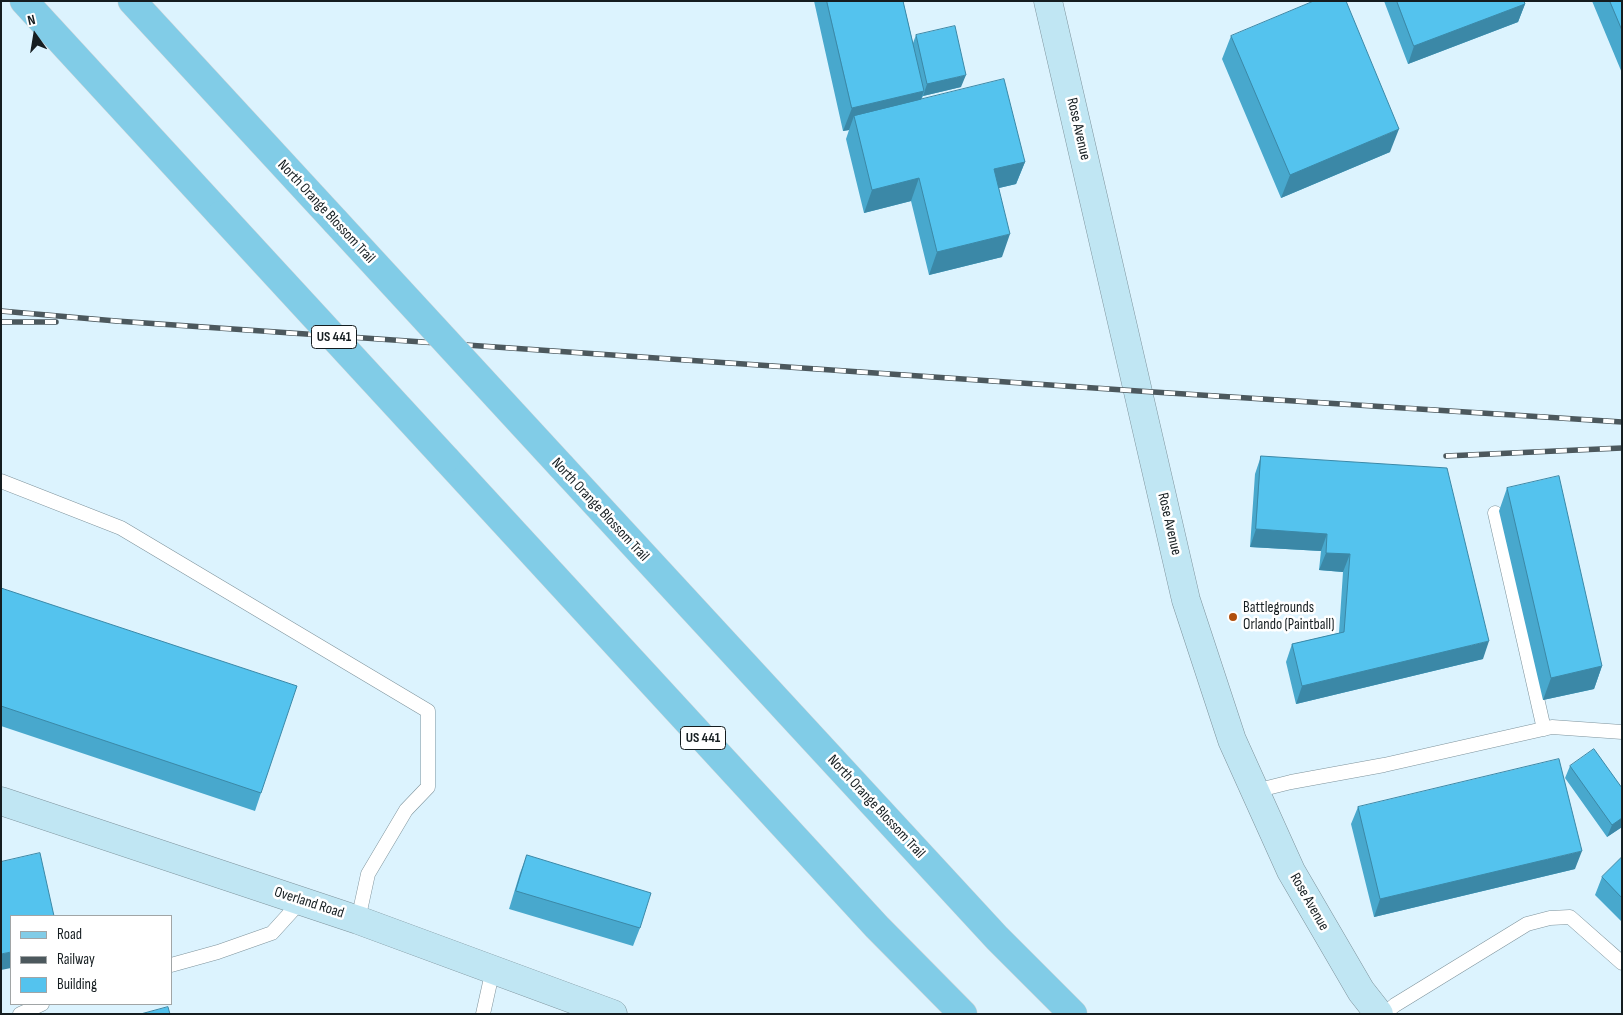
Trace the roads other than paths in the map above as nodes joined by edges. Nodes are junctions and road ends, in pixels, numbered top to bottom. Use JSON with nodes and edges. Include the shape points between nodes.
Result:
{"nodes":[{"id":1,"x":24,"y":1,"type":"edge"},
{"id":2,"x":132,"y":1,"type":"edge"},
{"id":3,"x":1048,"y":1,"type":"edge"},
{"id":4,"x":1,"y":481,"type":"edge"},
{"id":5,"x":1494,"y":513,"type":"dead end"},
{"id":6,"x":1544,"y":728,"type":"junction"},
{"id":7,"x":1622,"y":732,"type":"edge"},
{"id":8,"x":1255,"y":792,"type":"junction"},
{"id":9,"x":1,"y":801,"type":"edge"},
{"id":10,"x":301,"y":901,"type":"junction"},
{"id":11,"x":358,"y":920,"type":"junction"},
{"id":12,"x":1622,"y":963,"type":"edge"},
{"id":13,"x":172,"y":965,"type":"edge"},
{"id":14,"x":493,"y":969,"type":"junction"},
{"id":15,"x":40,"y":1005,"type":"edge"},
{"id":16,"x":1071,"y":1013,"type":"edge"},
{"id":17,"x":20,"y":1014,"type":"edge"},
{"id":18,"x":483,"y":1014,"type":"edge"},
{"id":19,"x":613,"y":1014,"type":"edge"},
{"id":20,"x":963,"y":1014,"type":"edge"},
{"id":21,"x":1379,"y":1014,"type":"edge"},
{"id":22,"x":1384,"y":1014,"type":"edge"}],
"edges":[{"from":1,"to":20,"type":"main road","number":"US 441","bridge":true,"via":[[877,927]]},
{"from":2,"to":16,"type":"main road","name":"North Orange Blossom Trail","bridge":true,"via":[[997,938]]},
{"from":3,"to":8,"type":"street","name":"Rose Avenue","via":[[1186,600],[1232,740]]},
{"from":4,"to":11,"type":"lane","via":[[121,528],[428,711],[428,787],[406,810],[368,874]]},
{"from":5,"to":6,"type":"lane"},
{"from":6,"to":7,"type":"lane"},
{"from":6,"to":8,"type":"lane"},
{"from":8,"to":21,"type":"street","name":"Rose Avenue","via":[[1291,871],[1361,992]]},
{"from":9,"to":10,"type":"street","name":"Overland Road"},
{"from":10,"to":11,"type":"street","name":"Overland Road"},
{"from":10,"to":13,"type":"lane","via":[[272,933]]},
{"from":11,"to":14,"type":"street","name":"Overland Road"},
{"from":12,"to":22,"type":"lane","via":[[1570,917],[1550,918],[1526,924]]},
{"from":14,"to":18,"type":"lane"},
{"from":14,"to":19,"type":"street","name":"Overland Road"},
{"from":15,"to":17,"type":"lane"}]}
